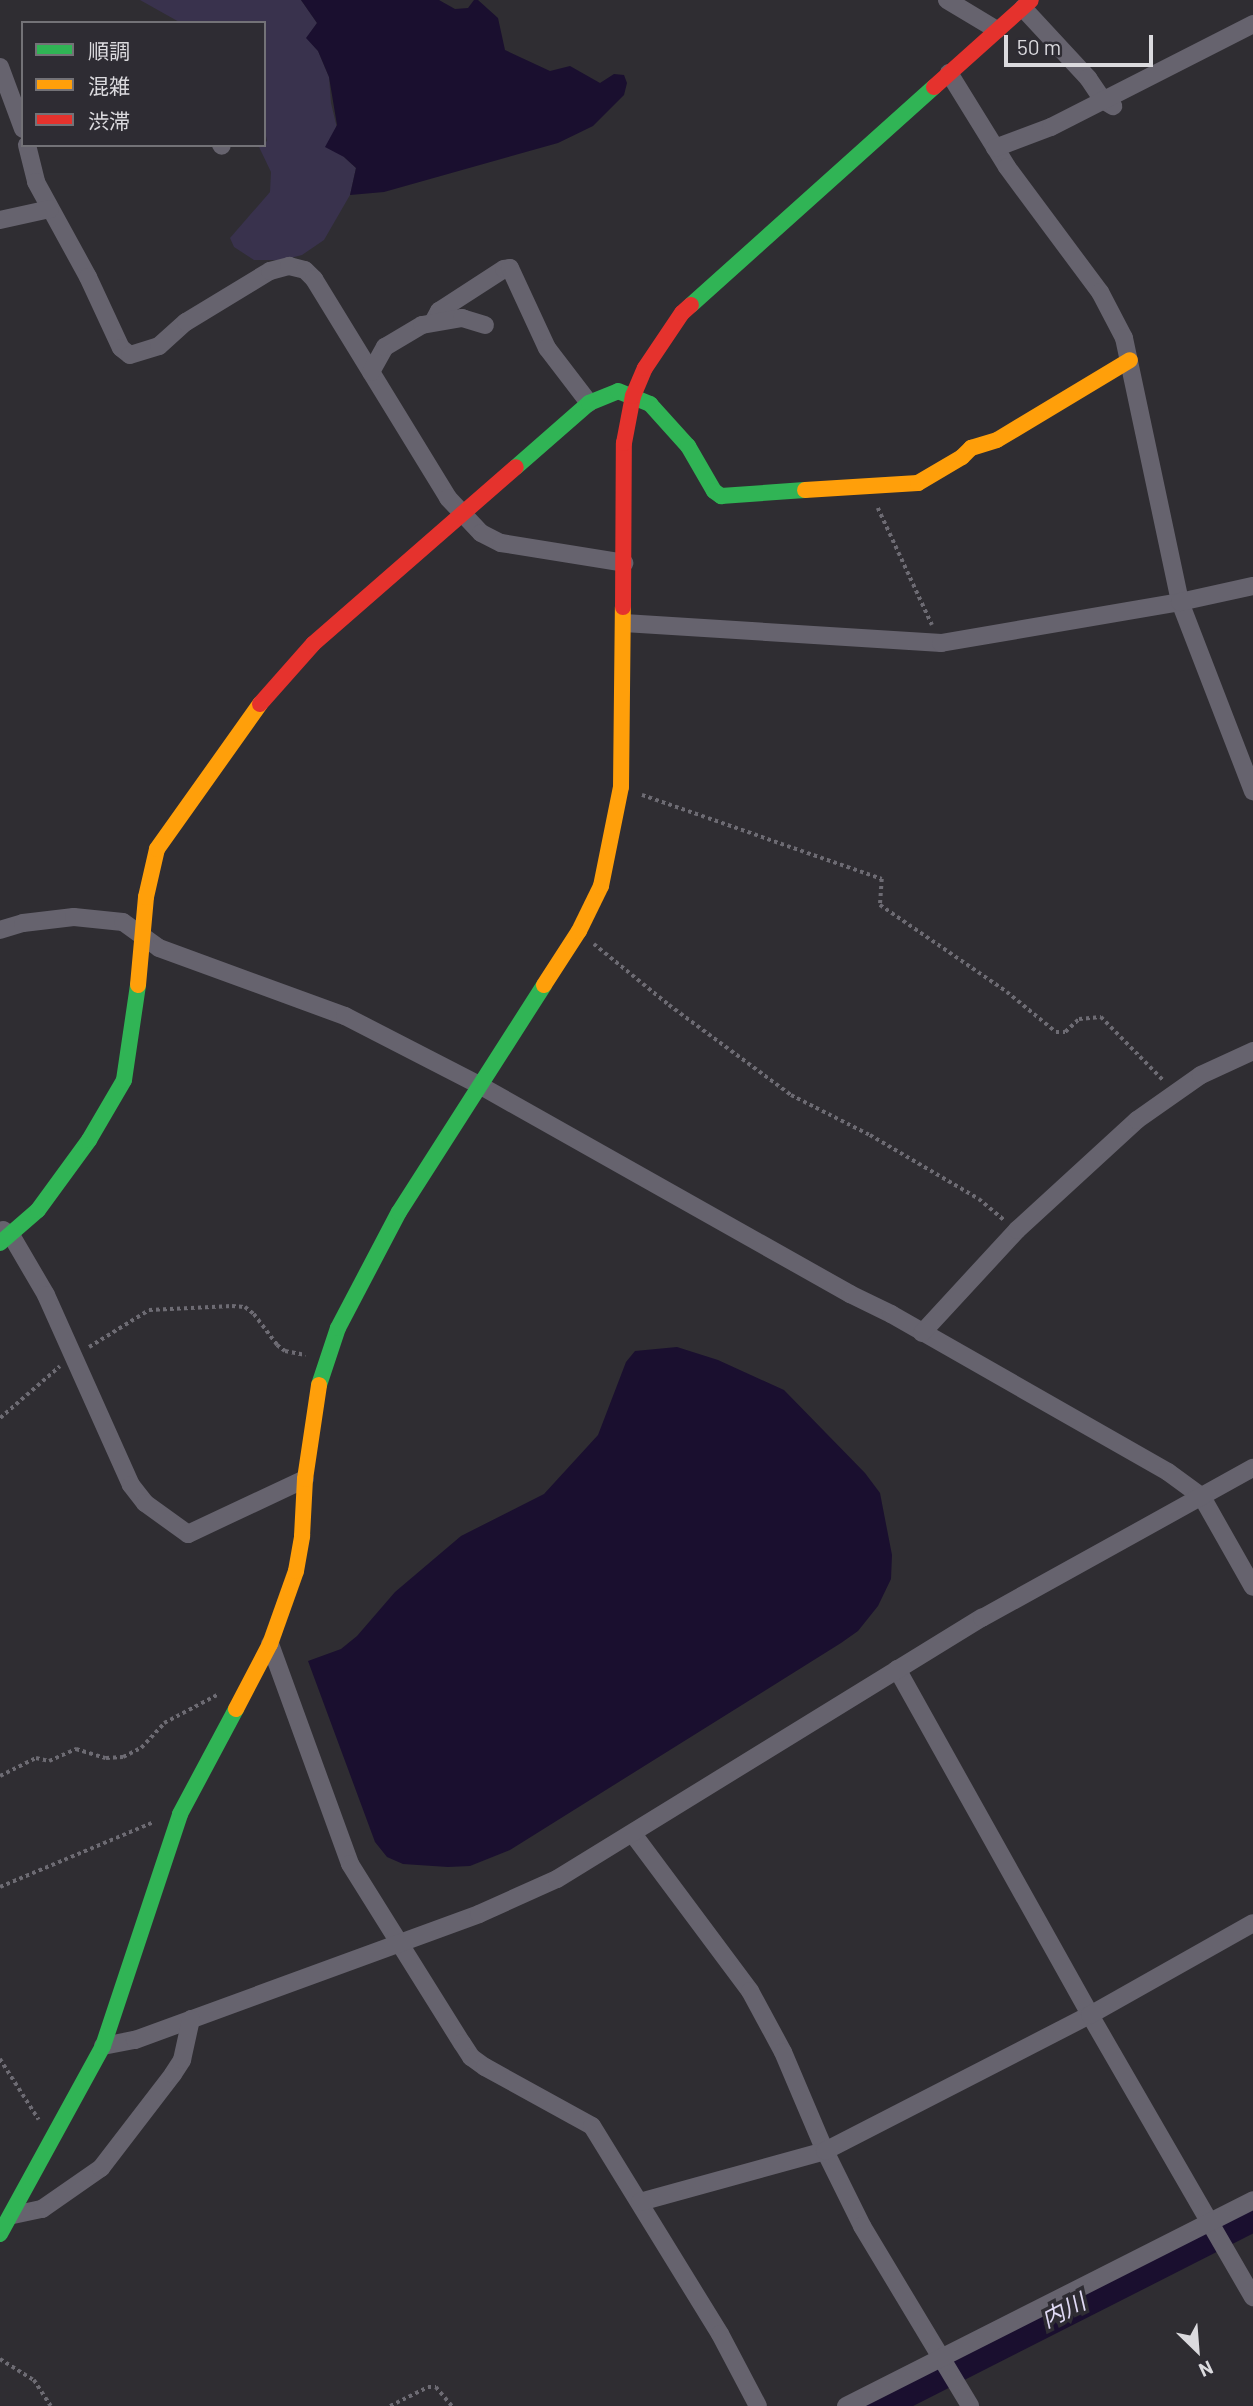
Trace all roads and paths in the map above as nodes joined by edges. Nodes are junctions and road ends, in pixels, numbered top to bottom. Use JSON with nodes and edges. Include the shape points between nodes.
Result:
{"nodes":[{"id":1,"x":947,"y":0,"type":"edge"},
{"id":2,"x":1027,"y":4,"type":"edge"},
{"id":3,"x":1253,"y":24,"type":"edge"},
{"id":4,"x":998,"y":30,"type":"junction"},
{"id":5,"x":0,"y":66,"type":"edge"},
{"id":6,"x":949,"y":73,"type":"junction"},
{"id":7,"x":4,"y":89,"type":"edge"},
{"id":8,"x":1108,"y":103,"type":"junction"},
{"id":9,"x":21,"y":125,"type":"edge"},
{"id":10,"x":30,"y":148,"type":"edge"},
{"id":11,"x":995,"y":148,"type":"junction"},
{"id":12,"x":51,"y":209,"type":"junction"},
{"id":13,"x":0,"y":220,"type":"edge"},
{"id":14,"x":433,"y":322,"type":"junction"},
{"id":15,"x":485,"y":325,"type":"dead end"},
{"id":16,"x":1130,"y":360,"type":"junction"},
{"id":17,"x":371,"y":372,"type":"junction"},
{"id":18,"x":633,"y":396,"type":"junction"},
{"id":19,"x":589,"y":403,"type":"junction"},
{"id":20,"x":867,"y":485,"type":"junction"},
{"id":21,"x":462,"y":514,"type":"junction"},
{"id":22,"x":624,"y":563,"type":"junction"},
{"id":23,"x":1253,"y":586,"type":"edge"},
{"id":24,"x":1180,"y":602,"type":"junction"},
{"id":25,"x":624,"y":623,"type":"junction"},
{"id":26,"x":941,"y":643,"type":"junction"},
{"id":27,"x":621,"y":787,"type":"junction"},
{"id":28,"x":1253,"y":792,"type":"edge"},
{"id":29,"x":0,"y":930,"type":"edge"},
{"id":30,"x":579,"y":931,"type":"junction"},
{"id":31,"x":141,"y":935,"type":"junction"},
{"id":32,"x":1253,"y":1051,"type":"edge"},
{"id":33,"x":481,"y":1086,"type":"junction"},
{"id":34,"x":1175,"y":1091,"type":"junction"},
{"id":35,"x":1017,"y":1230,"type":"junction"},
{"id":36,"x":4,"y":1235,"type":"edge"},
{"id":37,"x":922,"y":1333,"type":"junction"},
{"id":38,"x":73,"y":1356,"type":"junction"},
{"id":39,"x":326,"y":1359,"type":"junction"},
{"id":40,"x":0,"y":1418,"type":"edge"},
{"id":41,"x":1253,"y":1468,"type":"edge"},
{"id":42,"x":305,"y":1479,"type":"junction"},
{"id":43,"x":1202,"y":1496,"type":"junction"},
{"id":44,"x":1253,"y":1587,"type":"edge"},
{"id":45,"x":270,"y":1644,"type":"junction"},
{"id":46,"x":898,"y":1669,"type":"junction"},
{"id":47,"x":240,"y":1699,"type":"junction"},
{"id":48,"x":0,"y":1776,"type":"edge"},
{"id":49,"x":176,"y":1825,"type":"junction"},
{"id":50,"x":633,"y":1834,"type":"junction"},
{"id":51,"x":0,"y":1887,"type":"edge"},
{"id":52,"x":1253,"y":1923,"type":"edge"},
{"id":53,"x":400,"y":1943,"type":"junction"},
{"id":54,"x":1090,"y":2015,"type":"junction"},
{"id":55,"x":191,"y":2019,"type":"junction"},
{"id":56,"x":103,"y":2046,"type":"junction"},
{"id":57,"x":0,"y":2059,"type":"edge"},
{"id":58,"x":58,"y":2132,"type":"junction"},
{"id":59,"x":825,"y":2151,"type":"junction"},
{"id":60,"x":1253,"y":2200,"type":"edge"},
{"id":61,"x":640,"y":2202,"type":"junction"},
{"id":62,"x":13,"y":2215,"type":"junction"},
{"id":63,"x":1214,"y":2230,"type":"junction"},
{"id":64,"x":0,"y":2234,"type":"edge"},
{"id":65,"x":1253,"y":2297,"type":"edge"},
{"id":66,"x":0,"y":2359,"type":"edge"},
{"id":67,"x":943,"y":2362,"type":"junction"},
{"id":68,"x":51,"y":2406,"type":"edge"},
{"id":69,"x":390,"y":2406,"type":"edge"},
{"id":70,"x":452,"y":2406,"type":"edge"},
{"id":71,"x":758,"y":2406,"type":"edge"},
{"id":72,"x":846,"y":2406,"type":"edge"},
{"id":73,"x":970,"y":2406,"type":"edge"}],
"edges":[{"from":1,"to":4,"type":"street"},
{"from":2,"to":4,"type":"street"},
{"from":2,"to":8,"type":"street"},
{"from":3,"to":8,"type":"street"},
{"from":4,"to":6,"type":"street"},
{"from":5,"to":7,"type":"street"},
{"from":6,"to":11,"type":"street"},
{"from":6,"to":18,"type":"street","via":[[682,313],[645,368]]},
{"from":7,"to":9,"type":"street"},
{"from":8,"to":11,"type":"street"},
{"from":10,"to":12,"type":"street","via":[[36,182]]},
{"from":11,"to":16,"type":"street","via":[[1113,312]]},
{"from":12,"to":13,"type":"street"},
{"from":12,"to":17,"type":"street","via":[[121,348],[130,355],[159,346],[186,322],[270,271],[289,266],[314,279]]},
{"from":14,"to":15,"type":"street","via":[[462,318]]},
{"from":14,"to":17,"type":"street","via":[[385,347]]},
{"from":14,"to":19,"type":"street","via":[[439,311],[510,268],[547,348]]},
{"from":16,"to":20,"type":"street","via":[[997,440],[971,448],[918,483]]},
{"from":16,"to":24,"type":"street"},
{"from":17,"to":21,"type":"street"},
{"from":18,"to":19,"type":"street","via":[[618,391]]},
{"from":18,"to":20,"type":"street","via":[[650,404],[688,446],[721,496]]},
{"from":18,"to":22,"type":"street","via":[[624,443]]},
{"from":19,"to":21,"type":"street"},
{"from":20,"to":26,"type":"path"},
{"from":21,"to":22,"type":"street","via":[[481,533],[501,542]]},
{"from":21,"to":31,"type":"street","via":[[313,644],[266,696],[157,849]]},
{"from":22,"to":25,"type":"street"},
{"from":23,"to":24,"type":"street"},
{"from":24,"to":26,"type":"street"},
{"from":24,"to":28,"type":"street"},
{"from":25,"to":26,"type":"street"},
{"from":25,"to":27,"type":"street"},
{"from":27,"to":30,"type":"street","via":[[601,886]]},
{"from":27,"to":34,"type":"path","via":[[882,879],[880,905],[1007,992],[1056,1032],[1065,1032],[1079,1019],[1101,1017]]},
{"from":29,"to":31,"type":"street","via":[[74,917],[123,922]]},
{"from":30,"to":33,"type":"street"},
{"from":30,"to":35,"type":"path","via":[[790,1095],[870,1135],[979,1199]]},
{"from":31,"to":33,"type":"street","via":[[159,948],[345,1016]]},
{"from":31,"to":36,"type":"street","via":[[124,1080],[89,1140],[38,1210]]},
{"from":32,"to":34,"type":"street"},
{"from":33,"to":37,"type":"street"},
{"from":33,"to":39,"type":"street","via":[[368,1265]]},
{"from":34,"to":35,"type":"street"},
{"from":35,"to":37,"type":"street"},
{"from":36,"to":38,"type":"street","via":[[46,1295]]},
{"from":37,"to":43,"type":"street","via":[[1168,1472]]},
{"from":38,"to":39,"type":"path","via":[[149,1310],[232,1306],[245,1307],[254,1314],[285,1351]]},
{"from":38,"to":40,"type":"path"},
{"from":38,"to":42,"type":"street","via":[[131,1485],[145,1503],[188,1534]]},
{"from":39,"to":42,"type":"street","via":[[316,1395]]},
{"from":41,"to":43,"type":"street"},
{"from":42,"to":45,"type":"street","via":[[296,1571]]},
{"from":43,"to":44,"type":"street"},
{"from":43,"to":46,"type":"street"},
{"from":45,"to":47,"type":"street"},
{"from":45,"to":53,"type":"street","via":[[350,1864]]},
{"from":46,"to":50,"type":"street"},
{"from":46,"to":54,"type":"street"},
{"from":47,"to":48,"type":"path","via":[[222,1692],[164,1723],[141,1748],[123,1756],[106,1758],[76,1749],[49,1761],[36,1758]]},
{"from":47,"to":49,"type":"street"},
{"from":49,"to":51,"type":"path","via":[[156,1821]]},
{"from":49,"to":56,"type":"street"},
{"from":50,"to":53,"type":"street","via":[[520,1897]]},
{"from":50,"to":59,"type":"street","via":[[750,1991],[783,2052]]},
{"from":52,"to":54,"type":"street"},
{"from":53,"to":55,"type":"street"},
{"from":53,"to":61,"type":"street","via":[[471,2057],[592,2126]]},
{"from":54,"to":59,"type":"street"},
{"from":54,"to":63,"type":"street"},
{"from":55,"to":56,"type":"street","via":[[135,2040]]},
{"from":55,"to":62,"type":"street","via":[[182,2060],[100,2168],[42,2208]]},
{"from":56,"to":58,"type":"street"},
{"from":57,"to":58,"type":"path","via":[[43,2127]]},
{"from":58,"to":62,"type":"street"},
{"from":59,"to":61,"type":"street"},
{"from":59,"to":67,"type":"street","via":[[862,2226]]},
{"from":60,"to":63,"type":"street"},
{"from":61,"to":71,"type":"street"},
{"from":62,"to":64,"type":"street"},
{"from":63,"to":65,"type":"street"},
{"from":63,"to":67,"type":"street"},
{"from":66,"to":68,"type":"path","via":[[34,2380]]},
{"from":67,"to":72,"type":"street"},
{"from":67,"to":73,"type":"street"},
{"from":69,"to":70,"type":"path","via":[[436,2386]]}]}
